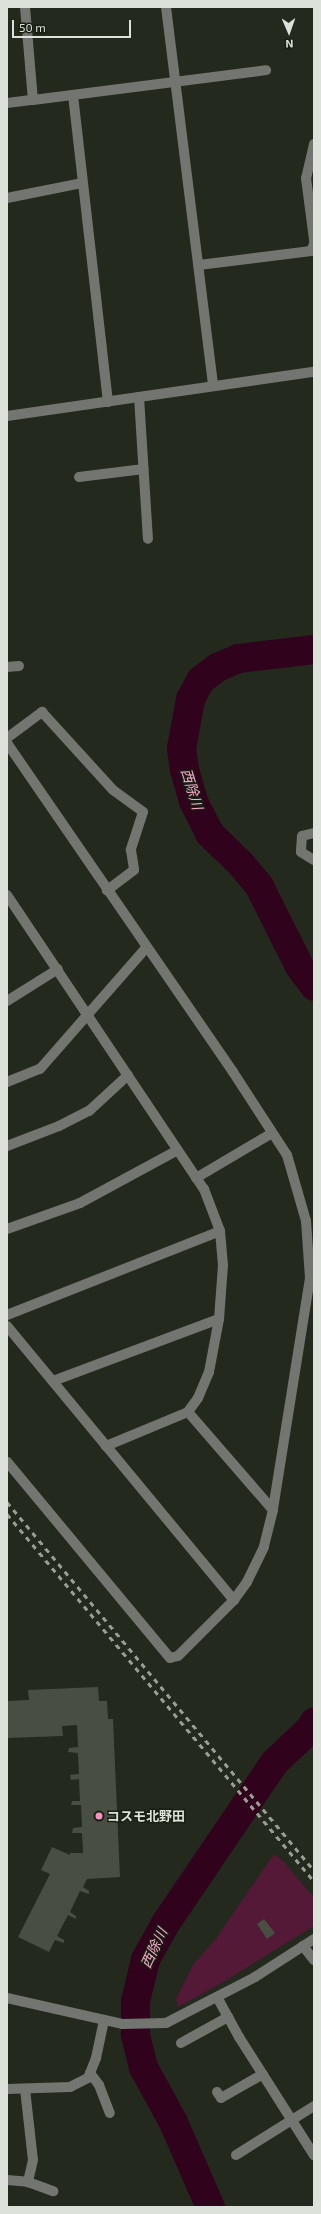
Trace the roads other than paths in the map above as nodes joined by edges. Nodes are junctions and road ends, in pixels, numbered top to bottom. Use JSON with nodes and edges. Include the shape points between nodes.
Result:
{"nodes":[{"id":1,"x":25,"y":7,"type":"edge"},
{"id":2,"x":166,"y":7,"type":"edge"},
{"id":3,"x":266,"y":70,"type":"dead end"},
{"id":4,"x":176,"y":82,"type":"junction"},
{"id":5,"x":74,"y":95,"type":"junction"},
{"id":6,"x":33,"y":100,"type":"junction"},
{"id":7,"x":7,"y":103,"type":"edge"},
{"id":8,"x":314,"y":144,"type":"edge"},
{"id":9,"x":82,"y":183,"type":"junction"},
{"id":10,"x":7,"y":198,"type":"edge"},
{"id":11,"x":314,"y":240,"type":"edge"},
{"id":12,"x":314,"y":244,"type":"edge"},
{"id":13,"x":199,"y":265,"type":"junction"},
{"id":14,"x":314,"y":372,"type":"edge"},
{"id":15,"x":213,"y":385,"type":"junction"},
{"id":16,"x":139,"y":397,"type":"junction"},
{"id":17,"x":108,"y":402,"type":"junction"},
{"id":18,"x":7,"y":416,"type":"edge"},
{"id":19,"x":144,"y":469,"type":"junction"},
{"id":20,"x":79,"y":477,"type":"dead end"},
{"id":21,"x":148,"y":539,"type":"dead end"},
{"id":22,"x":19,"y":666,"type":"dead end"},
{"id":23,"x":7,"y":667,"type":"edge"},
{"id":24,"x":7,"y":738,"type":"edge"},
{"id":25,"x":7,"y":743,"type":"edge"},
{"id":26,"x":314,"y":833,"type":"edge"},
{"id":27,"x":314,"y":860,"type":"edge"},
{"id":28,"x":107,"y":890,"type":"junction"},
{"id":29,"x":7,"y":896,"type":"edge"},
{"id":30,"x":146,"y":948,"type":"junction"},
{"id":31,"x":58,"y":970,"type":"junction"},
{"id":32,"x":7,"y":1002,"type":"edge"},
{"id":33,"x":88,"y":1013,"type":"junction"},
{"id":34,"x":128,"y":1075,"type":"junction"},
{"id":35,"x":7,"y":1082,"type":"edge"},
{"id":36,"x":272,"y":1133,"type":"junction"},
{"id":37,"x":7,"y":1146,"type":"edge"},
{"id":38,"x":178,"y":1150,"type":"junction"},
{"id":39,"x":196,"y":1178,"type":"junction"},
{"id":40,"x":7,"y":1230,"type":"edge"},
{"id":41,"x":220,"y":1231,"type":"junction"},
{"id":42,"x":7,"y":1315,"type":"edge"},
{"id":43,"x":219,"y":1319,"type":"junction"},
{"id":44,"x":7,"y":1326,"type":"edge"},
{"id":45,"x":53,"y":1381,"type":"junction"},
{"id":46,"x":188,"y":1412,"type":"junction"},
{"id":47,"x":106,"y":1446,"type":"junction"},
{"id":48,"x":7,"y":1462,"type":"edge"},
{"id":49,"x":273,"y":1510,"type":"junction"},
{"id":50,"x":234,"y":1600,"type":"junction"},
{"id":51,"x":314,"y":1939,"type":"edge"},
{"id":52,"x":303,"y":1946,"type":"junction"},
{"id":53,"x":314,"y":1960,"type":"edge"},
{"id":54,"x":217,"y":1997,"type":"junction"},
{"id":55,"x":7,"y":1998,"type":"edge"},
{"id":56,"x":228,"y":2017,"type":"junction"},
{"id":57,"x":104,"y":2021,"type":"junction"},
{"id":58,"x":181,"y":2043,"type":"dead end"},
{"id":59,"x":90,"y":2073,"type":"junction"},
{"id":60,"x":263,"y":2074,"type":"junction"},
{"id":61,"x":25,"y":2089,"type":"junction"},
{"id":62,"x":7,"y":2090,"type":"edge"},
{"id":63,"x":217,"y":2092,"type":"dead end"},
{"id":64,"x":314,"y":2106,"type":"edge"},
{"id":65,"x":110,"y":2113,"type":"dead end"},
{"id":66,"x":292,"y":2119,"type":"junction"},
{"id":67,"x":236,"y":2155,"type":"dead end"},
{"id":68,"x":314,"y":2155,"type":"edge"},
{"id":69,"x":7,"y":2180,"type":"edge"},
{"id":70,"x":28,"y":2182,"type":"junction"},
{"id":71,"x":53,"y":2191,"type":"dead end"}],
"edges":[{"from":1,"to":6,"type":"street"},
{"from":2,"to":4,"type":"street"},
{"from":3,"to":4,"type":"street"},
{"from":4,"to":5,"type":"street"},
{"from":4,"to":13,"type":"street"},
{"from":5,"to":6,"type":"street"},
{"from":5,"to":9,"type":"street"},
{"from":6,"to":7,"type":"street"},
{"from":8,"to":11,"type":"street","via":[[306,178]]},
{"from":9,"to":10,"type":"street"},
{"from":9,"to":17,"type":"street"},
{"from":12,"to":13,"type":"street","via":[[310,251]]},
{"from":13,"to":15,"type":"street"},
{"from":14,"to":15,"type":"street"},
{"from":15,"to":16,"type":"street"},
{"from":16,"to":17,"type":"street"},
{"from":16,"to":19,"type":"street"},
{"from":17,"to":18,"type":"street"},
{"from":19,"to":20,"type":"street"},
{"from":19,"to":21,"type":"street"},
{"from":22,"to":23,"type":"street"},
{"from":24,"to":28,"type":"street","via":[[42,712],[113,790],[143,812],[131,850],[134,870]]},
{"from":25,"to":28,"type":"street"},
{"from":26,"to":27,"type":"street","via":[[302,836],[301,852]]},
{"from":28,"to":30,"type":"street"},
{"from":29,"to":31,"type":"street"},
{"from":30,"to":33,"type":"street"},
{"from":30,"to":36,"type":"street"},
{"from":31,"to":32,"type":"street"},
{"from":31,"to":33,"type":"street"},
{"from":33,"to":34,"type":"street"},
{"from":33,"to":35,"type":"street","via":[[40,1069]]},
{"from":34,"to":37,"type":"street","via":[[88,1111]]},
{"from":34,"to":38,"type":"street"},
{"from":36,"to":39,"type":"street"},
{"from":36,"to":49,"type":"street","via":[[286,1155],[306,1221],[310,1278]]},
{"from":38,"to":39,"type":"street"},
{"from":38,"to":40,"type":"street","via":[[80,1203]]},
{"from":39,"to":41,"type":"street","via":[[204,1189]]},
{"from":41,"to":42,"type":"street"},
{"from":41,"to":43,"type":"street","via":[[223,1265]]},
{"from":43,"to":45,"type":"street"},
{"from":43,"to":46,"type":"street","via":[[209,1372],[198,1398]]},
{"from":44,"to":45,"type":"street"},
{"from":45,"to":47,"type":"street"},
{"from":46,"to":47,"type":"street"},
{"from":46,"to":49,"type":"street"},
{"from":47,"to":50,"type":"street"},
{"from":48,"to":50,"type":"street","via":[[170,1658],[178,1656]]},
{"from":49,"to":50,"type":"street","via":[[264,1547],[248,1582]]},
{"from":51,"to":52,"type":"street"},
{"from":52,"to":53,"type":"street"},
{"from":52,"to":54,"type":"street","via":[[255,1977]]},
{"from":54,"to":56,"type":"street"},
{"from":54,"to":57,"type":"street","via":[[166,2023],[122,2024]]},
{"from":55,"to":57,"type":"street"},
{"from":56,"to":58,"type":"street"},
{"from":56,"to":60,"type":"street"},
{"from":57,"to":59,"type":"street"},
{"from":59,"to":61,"type":"street","via":[[88,2078],[70,2087]]},
{"from":59,"to":65,"type":"street","via":[[99,2085]]},
{"from":60,"to":63,"type":"street","via":[[221,2098]]},
{"from":60,"to":66,"type":"street"},
{"from":61,"to":62,"type":"street"},
{"from":61,"to":70,"type":"street","via":[[33,2160]]},
{"from":64,"to":66,"type":"street"},
{"from":66,"to":67,"type":"street"},
{"from":66,"to":68,"type":"street"},
{"from":69,"to":70,"type":"street"},
{"from":70,"to":71,"type":"street"}]}
